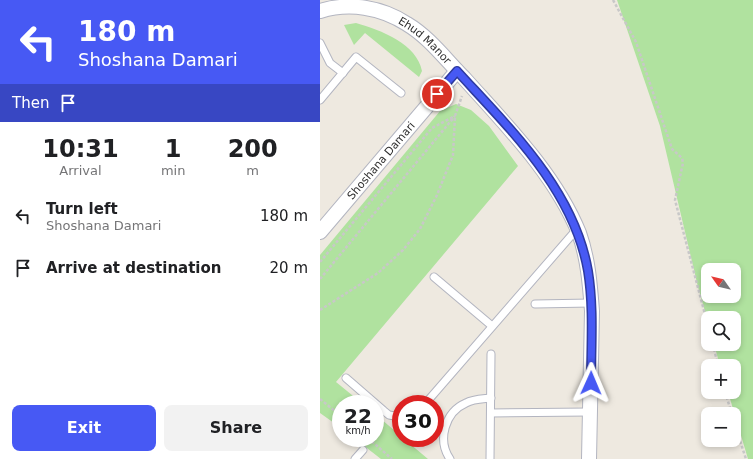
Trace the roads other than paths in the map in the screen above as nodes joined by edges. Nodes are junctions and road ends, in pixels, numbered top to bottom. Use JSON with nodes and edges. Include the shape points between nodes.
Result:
{"nodes":[{"id":1,"x":320,"y":11,"type":"edge"},
{"id":2,"x":320,"y":43,"type":"edge"},
{"id":3,"x":457,"y":71,"type":"junction"},
{"id":4,"x":343,"y":73,"type":"junction"},
{"id":5,"x":401,"y":93,"type":"dead end"},
{"id":6,"x":320,"y":100,"type":"edge"},
{"id":7,"x":576,"y":229,"type":"junction"},
{"id":8,"x":320,"y":232,"type":"edge"},
{"id":9,"x":434,"y":277,"type":"dead end"},
{"id":10,"x":591,"y":303,"type":"junction"},
{"id":11,"x":535,"y":304,"type":"dead end"},
{"id":12,"x":492,"y":326,"type":"junction"},
{"id":13,"x":491,"y":354,"type":"dead end"},
{"id":14,"x":346,"y":378,"type":"dead end"},
{"id":15,"x":433,"y":395,"type":"edge"},
{"id":16,"x":491,"y":398,"type":"junction"},
{"id":17,"x":590,"y":412,"type":"junction"},
{"id":18,"x":491,"y":413,"type":"junction"},
{"id":19,"x":392,"y":415,"type":"edge"},
{"id":20,"x":363,"y":450,"type":"dead end"},
{"id":21,"x":355,"y":459,"type":"edge"},
{"id":22,"x":450,"y":459,"type":"edge"},
{"id":23,"x":490,"y":459,"type":"edge"},
{"id":24,"x":590,"y":459,"type":"edge"}],
"edges":[{"from":1,"to":3,"type":"street","name":"Ehud Manor","via":[[352,6],[370,8],[386,14],[407,24],[427,40]]},
{"from":2,"to":4,"type":"lane","via":[[330,63]]},
{"from":3,"to":7,"type":"street","name":"Ehud Manor","via":[[542,169]]},
{"from":3,"to":8,"type":"street","name":"Shoshana Damari"},
{"from":4,"to":5,"type":"lane","via":[[356,57]]},
{"from":4,"to":6,"type":"lane"},
{"from":7,"to":10,"type":"street","name":"Ehud Manor","via":[[588,271]]},
{"from":7,"to":12,"type":"lane"},
{"from":9,"to":12,"type":"lane"},
{"from":10,"to":11,"type":"lane"},
{"from":10,"to":17,"type":"street","name":"Ehud Manor"},
{"from":12,"to":15,"type":"lane"},
{"from":13,"to":16,"type":"lane"},
{"from":14,"to":19,"type":"lane","via":[[384,411]]},
{"from":16,"to":18,"type":"lane"},
{"from":16,"to":22,"type":"lane","via":[[466,403],[448,419],[444,431],[444,444]]},
{"from":17,"to":18,"type":"lane"},
{"from":17,"to":24,"type":"street","name":"Ehud Manor"},
{"from":18,"to":23,"type":"lane"},
{"from":20,"to":21,"type":"lane"}]}
